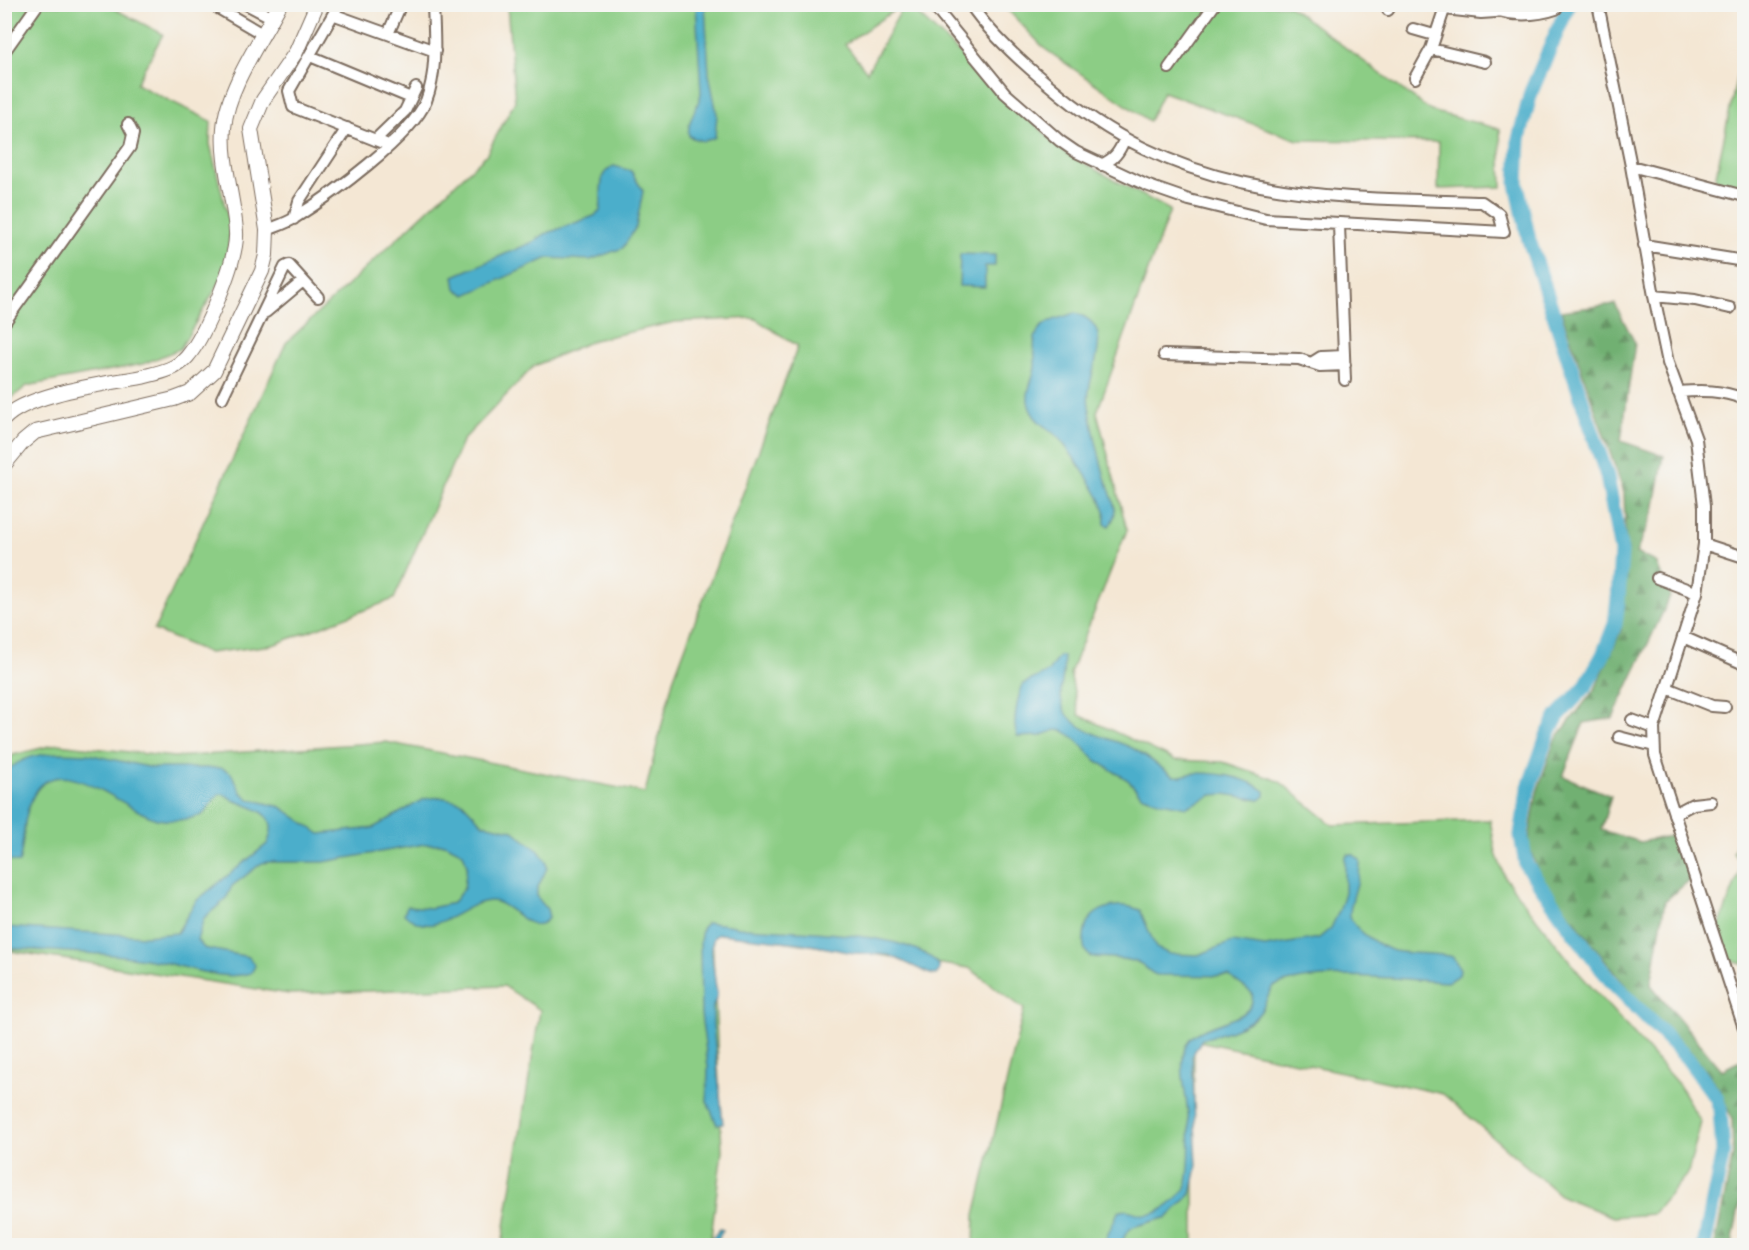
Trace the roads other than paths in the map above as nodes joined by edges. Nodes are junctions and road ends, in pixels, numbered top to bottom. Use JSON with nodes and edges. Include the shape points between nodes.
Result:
{"nodes":[{"id":1,"x":38,"y":4,"type":"edge"},
{"id":2,"x":211,"y":4,"type":"edge"},
{"id":3,"x":246,"y":4,"type":"edge"},
{"id":4,"x":280,"y":4,"type":"edge"},
{"id":5,"x":317,"y":4,"type":"edge"},
{"id":6,"x":401,"y":4,"type":"edge"},
{"id":7,"x":433,"y":4,"type":"edge"},
{"id":8,"x":932,"y":4,"type":"edge"},
{"id":9,"x":970,"y":4,"type":"edge"},
{"id":10,"x":1215,"y":4,"type":"edge"},
{"id":11,"x":1486,"y":4,"type":"edge"},
{"id":12,"x":1558,"y":4,"type":"edge"},
{"id":13,"x":1598,"y":4,"type":"edge"},
{"id":14,"x":1445,"y":7,"type":"edge"},
{"id":15,"x":337,"y":10,"type":"edge"},
{"id":16,"x":1496,"y":12,"type":"junction"},
{"id":17,"x":273,"y":18,"type":"junction"},
{"id":18,"x":1413,"y":29,"type":"dead end"},
{"id":19,"x":388,"y":34,"type":"junction"},
{"id":20,"x":264,"y":35,"type":"junction"},
{"id":21,"x":1434,"y":35,"type":"junction"},
{"id":22,"x":1431,"y":49,"type":"junction"},
{"id":23,"x":435,"y":51,"type":"junction"},
{"id":24,"x":4,"y":52,"type":"edge"},
{"id":25,"x":310,"y":56,"type":"junction"},
{"id":26,"x":1485,"y":62,"type":"dead end"},
{"id":27,"x":1169,"y":68,"type":"dead end"},
{"id":28,"x":1415,"y":78,"type":"dead end"},
{"id":29,"x":416,"y":88,"type":"dead end"},
{"id":30,"x":411,"y":98,"type":"junction"},
{"id":31,"x":128,"y":124,"type":"dead end"},
{"id":32,"x":347,"y":128,"type":"junction"},
{"id":33,"x":375,"y":140,"type":"junction"},
{"id":34,"x":1124,"y":140,"type":"junction"},
{"id":35,"x":388,"y":145,"type":"junction"},
{"id":36,"x":1101,"y":165,"type":"junction"},
{"id":37,"x":1631,"y":166,"type":"junction"},
{"id":38,"x":1744,"y":196,"type":"edge"},
{"id":39,"x":294,"y":219,"type":"junction"},
{"id":40,"x":1339,"y":225,"type":"junction"},
{"id":41,"x":267,"y":230,"type":"junction"},
{"id":42,"x":1644,"y":245,"type":"junction"},
{"id":43,"x":1744,"y":261,"type":"edge"},
{"id":44,"x":262,"y":271,"type":"junction"},
{"id":45,"x":279,"y":278,"type":"junction"},
{"id":46,"x":303,"y":281,"type":"junction"},
{"id":47,"x":1653,"y":296,"type":"junction"},
{"id":48,"x":318,"y":297,"type":"dead end"},
{"id":49,"x":1730,"y":308,"type":"dead end"},
{"id":50,"x":265,"y":312,"type":"junction"},
{"id":51,"x":4,"y":323,"type":"edge"},
{"id":52,"x":1164,"y":355,"type":"dead end"},
{"id":53,"x":1345,"y":361,"type":"junction"},
{"id":54,"x":1345,"y":380,"type":"dead end"},
{"id":55,"x":1678,"y":392,"type":"junction"},
{"id":56,"x":222,"y":398,"type":"dead end"},
{"id":57,"x":1744,"y":399,"type":"edge"},
{"id":58,"x":4,"y":419,"type":"edge"},
{"id":59,"x":4,"y":465,"type":"edge"},
{"id":60,"x":1704,"y":544,"type":"junction"},
{"id":61,"x":1744,"y":557,"type":"edge"},
{"id":62,"x":1658,"y":578,"type":"dead end"},
{"id":63,"x":1696,"y":593,"type":"junction"},
{"id":64,"x":1683,"y":637,"type":"junction"},
{"id":65,"x":1744,"y":664,"type":"edge"},
{"id":66,"x":1667,"y":688,"type":"junction"},
{"id":67,"x":1725,"y":707,"type":"dead end"},
{"id":68,"x":1632,"y":720,"type":"dead end"},
{"id":69,"x":1654,"y":728,"type":"junction"},
{"id":70,"x":1619,"y":737,"type":"dead end"},
{"id":71,"x":1654,"y":746,"type":"junction"},
{"id":72,"x":1712,"y":802,"type":"dead end"},
{"id":73,"x":1674,"y":814,"type":"junction"},
{"id":74,"x":1744,"y":1028,"type":"edge"}],
"edges":[{"from":1,"to":24,"type":"street"},
{"from":2,"to":20,"type":"street"},
{"from":3,"to":17,"type":"street"},
{"from":4,"to":17,"type":"main road"},
{"from":5,"to":41,"type":"main road","via":[[296,52],[263,100],[251,129]]},
{"from":6,"to":19,"type":"street"},
{"from":7,"to":23,"type":"street"},
{"from":8,"to":36,"type":"street","via":[[1005,93],[1060,141]]},
{"from":9,"to":34,"type":"street","via":[[1021,62],[1072,105]]},
{"from":10,"to":27,"type":"street"},
{"from":11,"to":16,"type":"street"},
{"from":12,"to":16,"type":"street","via":[[1545,13]]},
{"from":13,"to":37,"type":"street"},
{"from":14,"to":16,"type":"street","via":[[1481,14]]},
{"from":14,"to":21,"type":"street"},
{"from":15,"to":19,"type":"street"},
{"from":15,"to":25,"type":"street"},
{"from":17,"to":20,"type":"main road"},
{"from":18,"to":21,"type":"street"},
{"from":19,"to":23,"type":"street"},
{"from":20,"to":58,"type":"main road","via":[[235,91],[224,126],[236,231],[234,255],[202,335],[192,350],[185,360],[161,373],[41,399]]},
{"from":21,"to":22,"type":"street"},
{"from":22,"to":26,"type":"street"},
{"from":22,"to":28,"type":"street"},
{"from":23,"to":35,"type":"street","via":[[426,101],[412,124]]},
{"from":25,"to":30,"type":"street"},
{"from":25,"to":32,"type":"street","via":[[289,91],[293,107]]},
{"from":29,"to":30,"type":"street"},
{"from":30,"to":33,"type":"street","via":[[405,111]]},
{"from":31,"to":51,"type":"street","via":[[133,134],[130,147]]},
{"from":32,"to":33,"type":"street"},
{"from":32,"to":39,"type":"street","via":[[299,201]]},
{"from":33,"to":35,"type":"street"},
{"from":34,"to":36,"type":"street","via":[[1112,160]]},
{"from":34,"to":40,"type":"street","via":[[1192,170],[1269,189],[1342,198],[1482,202],[1499,214],[1504,231]]},
{"from":35,"to":39,"type":"street"},
{"from":36,"to":40,"type":"street","via":[[1189,200],[1255,217]]},
{"from":37,"to":38,"type":"street"},
{"from":37,"to":42,"type":"street"},
{"from":39,"to":41,"type":"street"},
{"from":40,"to":53,"type":"street"},
{"from":41,"to":44,"type":"main road"},
{"from":42,"to":43,"type":"street"},
{"from":42,"to":47,"type":"street"},
{"from":44,"to":45,"type":"street"},
{"from":44,"to":59,"type":"main road","via":[[214,371],[190,393],[35,432]]},
{"from":45,"to":46,"type":"street","via":[[289,265]]},
{"from":45,"to":50,"type":"street"},
{"from":46,"to":48,"type":"street"},
{"from":46,"to":50,"type":"street"},
{"from":47,"to":49,"type":"street"},
{"from":47,"to":55,"type":"street"},
{"from":50,"to":56,"type":"street"},
{"from":52,"to":53,"type":"street","via":[[1312,362],[1321,357]]},
{"from":53,"to":54,"type":"street"},
{"from":55,"to":57,"type":"street","via":[[1716,390]]},
{"from":55,"to":60,"type":"street","via":[[1700,460]]},
{"from":60,"to":61,"type":"street"},
{"from":60,"to":63,"type":"street"},
{"from":62,"to":63,"type":"street"},
{"from":63,"to":64,"type":"street"},
{"from":64,"to":65,"type":"street"},
{"from":64,"to":66,"type":"street"},
{"from":66,"to":67,"type":"street","via":[[1718,708]]},
{"from":66,"to":69,"type":"street"},
{"from":68,"to":69,"type":"street"},
{"from":69,"to":71,"type":"street"},
{"from":70,"to":71,"type":"street"},
{"from":71,"to":73,"type":"street"},
{"from":72,"to":73,"type":"street","via":[[1693,804]]},
{"from":73,"to":74,"type":"street"}]}
